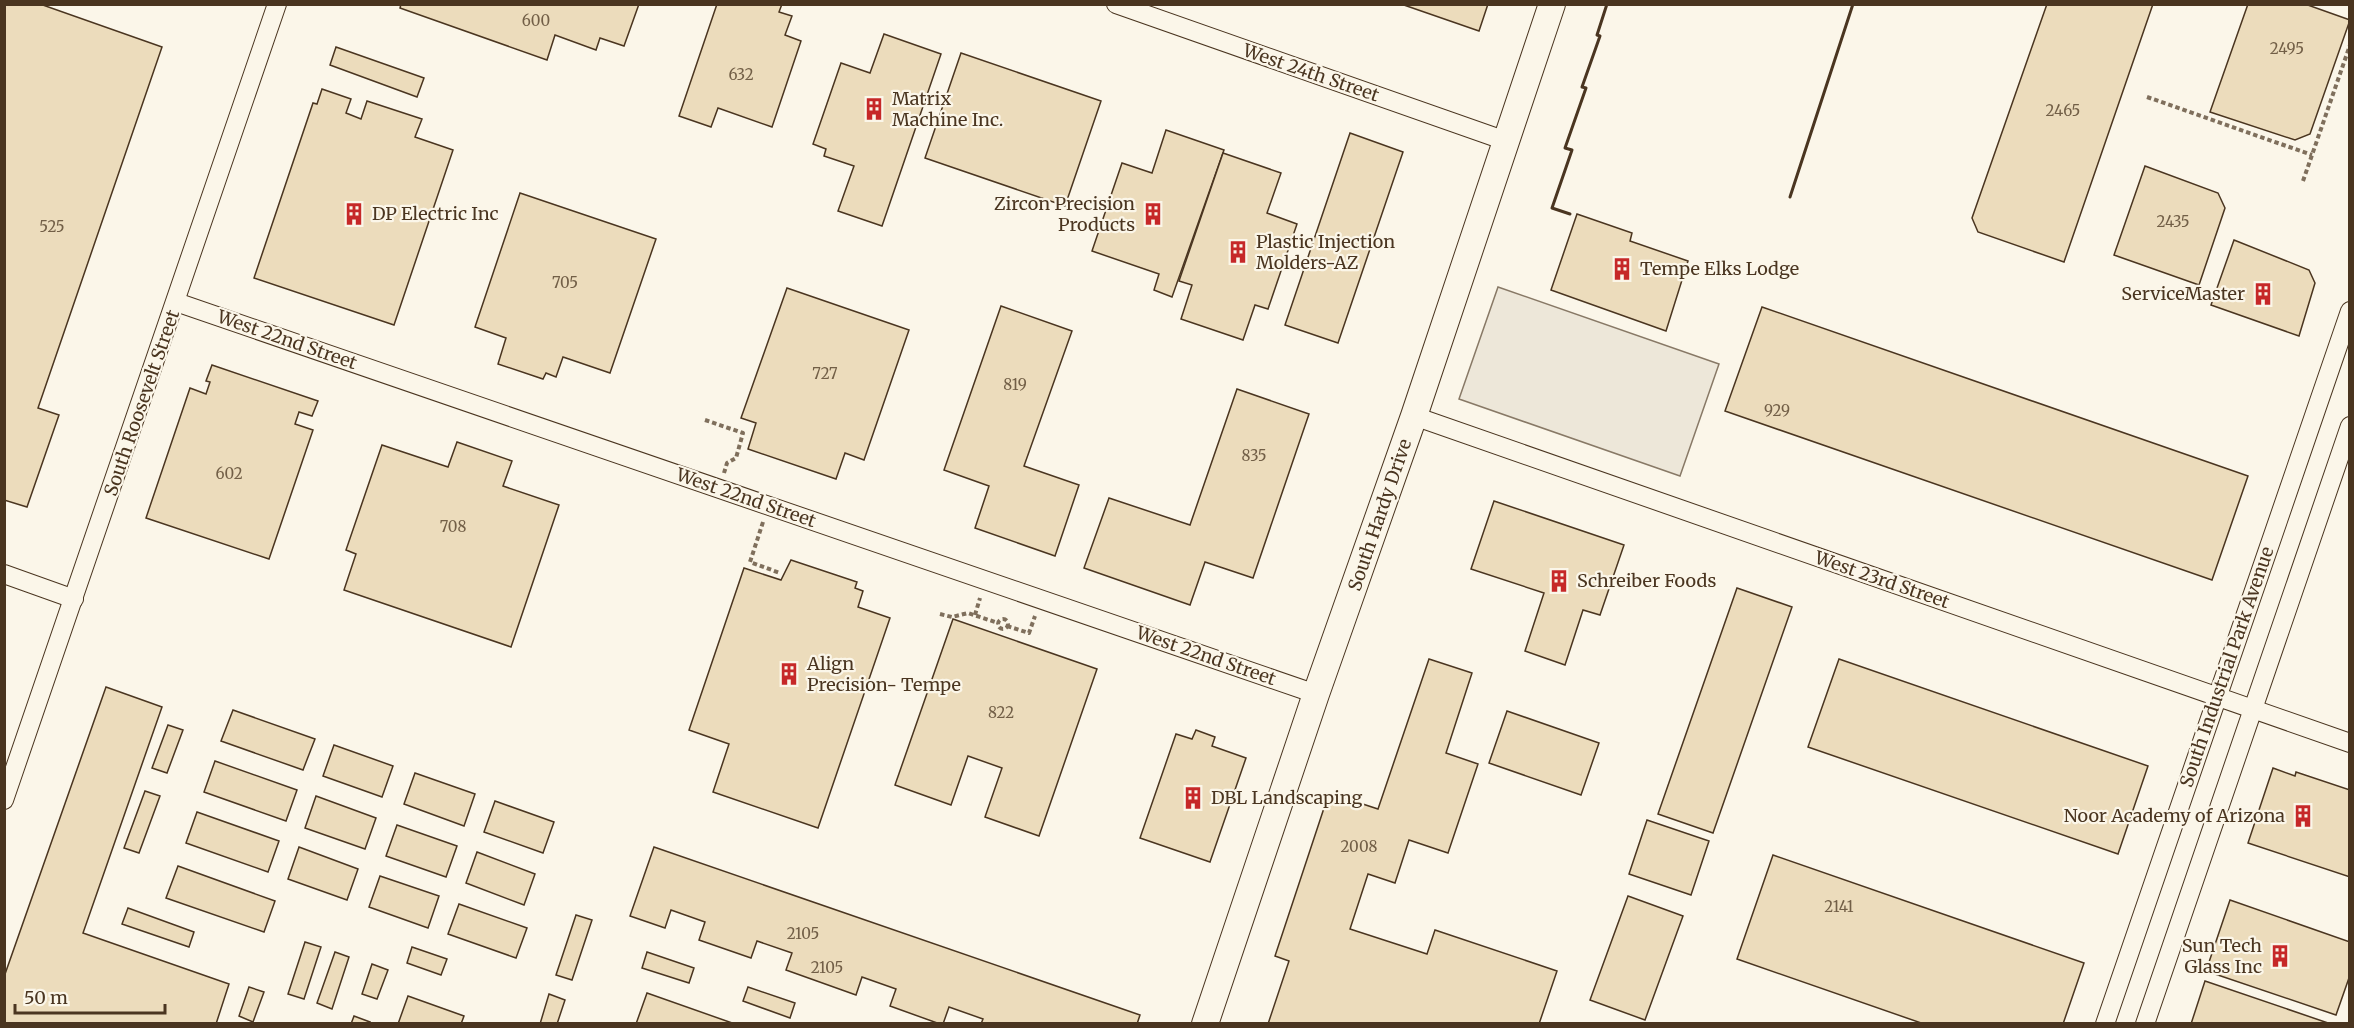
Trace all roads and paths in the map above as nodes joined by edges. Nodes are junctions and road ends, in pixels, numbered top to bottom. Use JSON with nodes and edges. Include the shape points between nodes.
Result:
{"nodes":[{"id":1,"x":277,"y":4,"type":"edge"},
{"id":2,"x":1116,"y":4,"type":"edge"},
{"id":3,"x":1552,"y":4,"type":"edge"},
{"id":4,"x":2349,"y":45,"type":"edge"},
{"id":5,"x":2147,"y":97,"type":"dead end"},
{"id":6,"x":1506,"y":141,"type":"junction"},
{"id":7,"x":2312,"y":155,"type":"junction"},
{"id":8,"x":2303,"y":181,"type":"dead end"},
{"id":9,"x":176,"y":302,"type":"junction"},
{"id":10,"x":2349,"y":311,"type":"edge"},
{"id":11,"x":1414,"y":416,"type":"junction"},
{"id":12,"x":705,"y":420,"type":"dead end"},
{"id":13,"x":2349,"y":426,"type":"edge"},
{"id":14,"x":723,"y":474,"type":"dead end"},
{"id":15,"x":764,"y":521,"type":"dead end"},
{"id":16,"x":780,"y":573,"type":"dead end"},
{"id":17,"x":4,"y":574,"type":"edge"},
{"id":18,"x":74,"y":598,"type":"junction"},
{"id":19,"x":980,"y":598,"type":"dead end"},
{"id":20,"x":940,"y":614,"type":"dead end"},
{"id":21,"x":975,"y":615,"type":"junction"},
{"id":22,"x":1035,"y":616,"type":"dead end"},
{"id":23,"x":1316,"y":694,"type":"junction"},
{"id":24,"x":2217,"y":698,"type":"junction"},
{"id":25,"x":2252,"y":710,"type":"junction"},
{"id":26,"x":2349,"y":743,"type":"edge"},
{"id":27,"x":4,"y":800,"type":"edge"},
{"id":28,"x":1205,"y":1023,"type":"edge"},
{"id":29,"x":2105,"y":1023,"type":"edge"},
{"id":30,"x":2145,"y":1023,"type":"edge"}],
"edges":[{"from":1,"to":9,"type":"street","name":"South Roosevelt Street"},
{"from":2,"to":6,"type":"street","name":"West 24th Street"},
{"from":3,"to":6,"type":"street","name":"South Hardy Drive"},
{"from":4,"to":7,"type":"path"},
{"from":5,"to":7,"type":"path"},
{"from":6,"to":11,"type":"street","name":"South Hardy Drive"},
{"from":7,"to":8,"type":"path"},
{"from":9,"to":18,"type":"street","name":"South Roosevelt Street"},
{"from":9,"to":23,"type":"street","name":"West 22nd Street"},
{"from":10,"to":24,"type":"street","name":"South Industrial Park Avenue"},
{"from":11,"to":23,"type":"street","name":"South Hardy Drive"},
{"from":11,"to":24,"type":"street","name":"West 23rd Street"},
{"from":12,"to":14,"type":"path","via":[[743,433],[736,458],[727,463]]},
{"from":13,"to":25,"type":"street","name":"South Industrial Park Avenue"},
{"from":15,"to":16,"type":"path","via":[[750,562]]},
{"from":17,"to":18,"type":"street"},
{"from":18,"to":27,"type":"street","name":"South Roosevelt Street"},
{"from":19,"to":21,"type":"path"},
{"from":20,"to":21,"type":"path"},
{"from":21,"to":22,"type":"path","via":[[998,623],[1004,620],[1007,626],[1029,633]]},
{"from":23,"to":28,"type":"street","name":"South Hardy Drive"},
{"from":24,"to":25,"type":"street","name":"West 23rd Street"},
{"from":24,"to":29,"type":"street","name":"South Industrial Park Avenue"},
{"from":25,"to":26,"type":"street","name":"West 23rd Street"},
{"from":25,"to":30,"type":"street","name":"South Industrial Park Avenue"}]}
